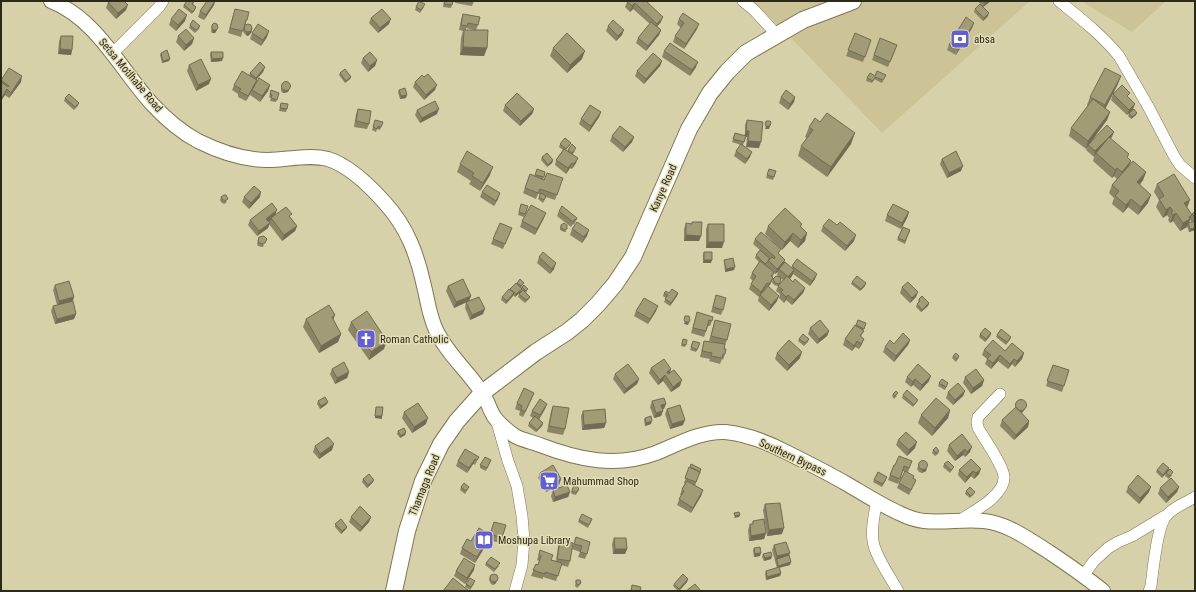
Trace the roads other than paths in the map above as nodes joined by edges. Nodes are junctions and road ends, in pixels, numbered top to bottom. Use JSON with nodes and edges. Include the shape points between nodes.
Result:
{"nodes":[{"id":1,"x":51,"y":1,"type":"edge"},
{"id":2,"x":163,"y":1,"type":"edge"},
{"id":3,"x":743,"y":1,"type":"edge"},
{"id":4,"x":853,"y":1,"type":"edge"},
{"id":5,"x":1059,"y":1,"type":"edge"},
{"id":6,"x":777,"y":34,"type":"junction"},
{"id":7,"x":112,"y":54,"type":"junction"},
{"id":8,"x":1195,"y":178,"type":"edge"},
{"id":9,"x":482,"y":393,"type":"junction"},
{"id":10,"x":1000,"y":394,"type":"dead end"},
{"id":11,"x":496,"y":418,"type":"junction"},
{"id":12,"x":1195,"y":497,"type":"edge"},
{"id":13,"x":877,"y":501,"type":"junction"},
{"id":14,"x":1166,"y":516,"type":"junction"},
{"id":15,"x":959,"y":521,"type":"junction"},
{"id":16,"x":1083,"y":576,"type":"junction"},
{"id":17,"x":394,"y":591,"type":"edge"},
{"id":18,"x":515,"y":591,"type":"edge"},
{"id":19,"x":898,"y":591,"type":"edge"},
{"id":20,"x":1103,"y":591,"type":"edge"},
{"id":21,"x":1149,"y":591,"type":"edge"}],
"edges":[{"from":1,"to":7,"type":"street","name":"Setsa Motlhabe Road","via":[[76,15]]},
{"from":2,"to":7,"type":"street"},
{"from":3,"to":6,"type":"street"},
{"from":4,"to":6,"type":"main road","name":"Kanye Road","via":[[803,20]]},
{"from":5,"to":8,"type":"street","via":[[1119,56],[1174,156]]},
{"from":6,"to":9,"type":"main road","name":"Kanye Road","via":[[746,53],[710,93],[689,129],[633,257],[615,284],[582,320]]},
{"from":7,"to":9,"type":"street","name":"Setsa Motlhabe Road","via":[[152,104],[195,140],[226,154],[251,159],[327,159],[346,168],[363,181],[387,204],[402,226],[416,252],[429,314],[438,335]]},
{"from":9,"to":11,"type":"street","name":"Southern Bypass"},
{"from":9,"to":17,"type":"main road","name":"Thamaga Road","via":[[441,444],[424,481],[407,531]]},
{"from":10,"to":15,"type":"street","via":[[978,416],[977,422],[1000,465],[1004,477],[1002,486],[989,501]]},
{"from":11,"to":13,"type":"street","name":"Southern Bypass","via":[[514,435],[567,454],[607,462],[647,456],[686,440],[712,433],[740,435],[770,444]]},
{"from":11,"to":18,"type":"street","via":[[522,516],[522,565]]},
{"from":12,"to":14,"type":"street"},
{"from":13,"to":15,"type":"street","name":"Southern Bypass","via":[[914,519]]},
{"from":13,"to":19,"type":"street","via":[[873,542]]},
{"from":14,"to":16,"type":"street","via":[[1108,548]]},
{"from":14,"to":21,"type":"street","via":[[1161,526]]},
{"from":15,"to":16,"type":"street","name":"Southern Bypass","via":[[987,522],[1017,531]]},
{"from":16,"to":20,"type":"street","name":"Southern Bypass"}]}
